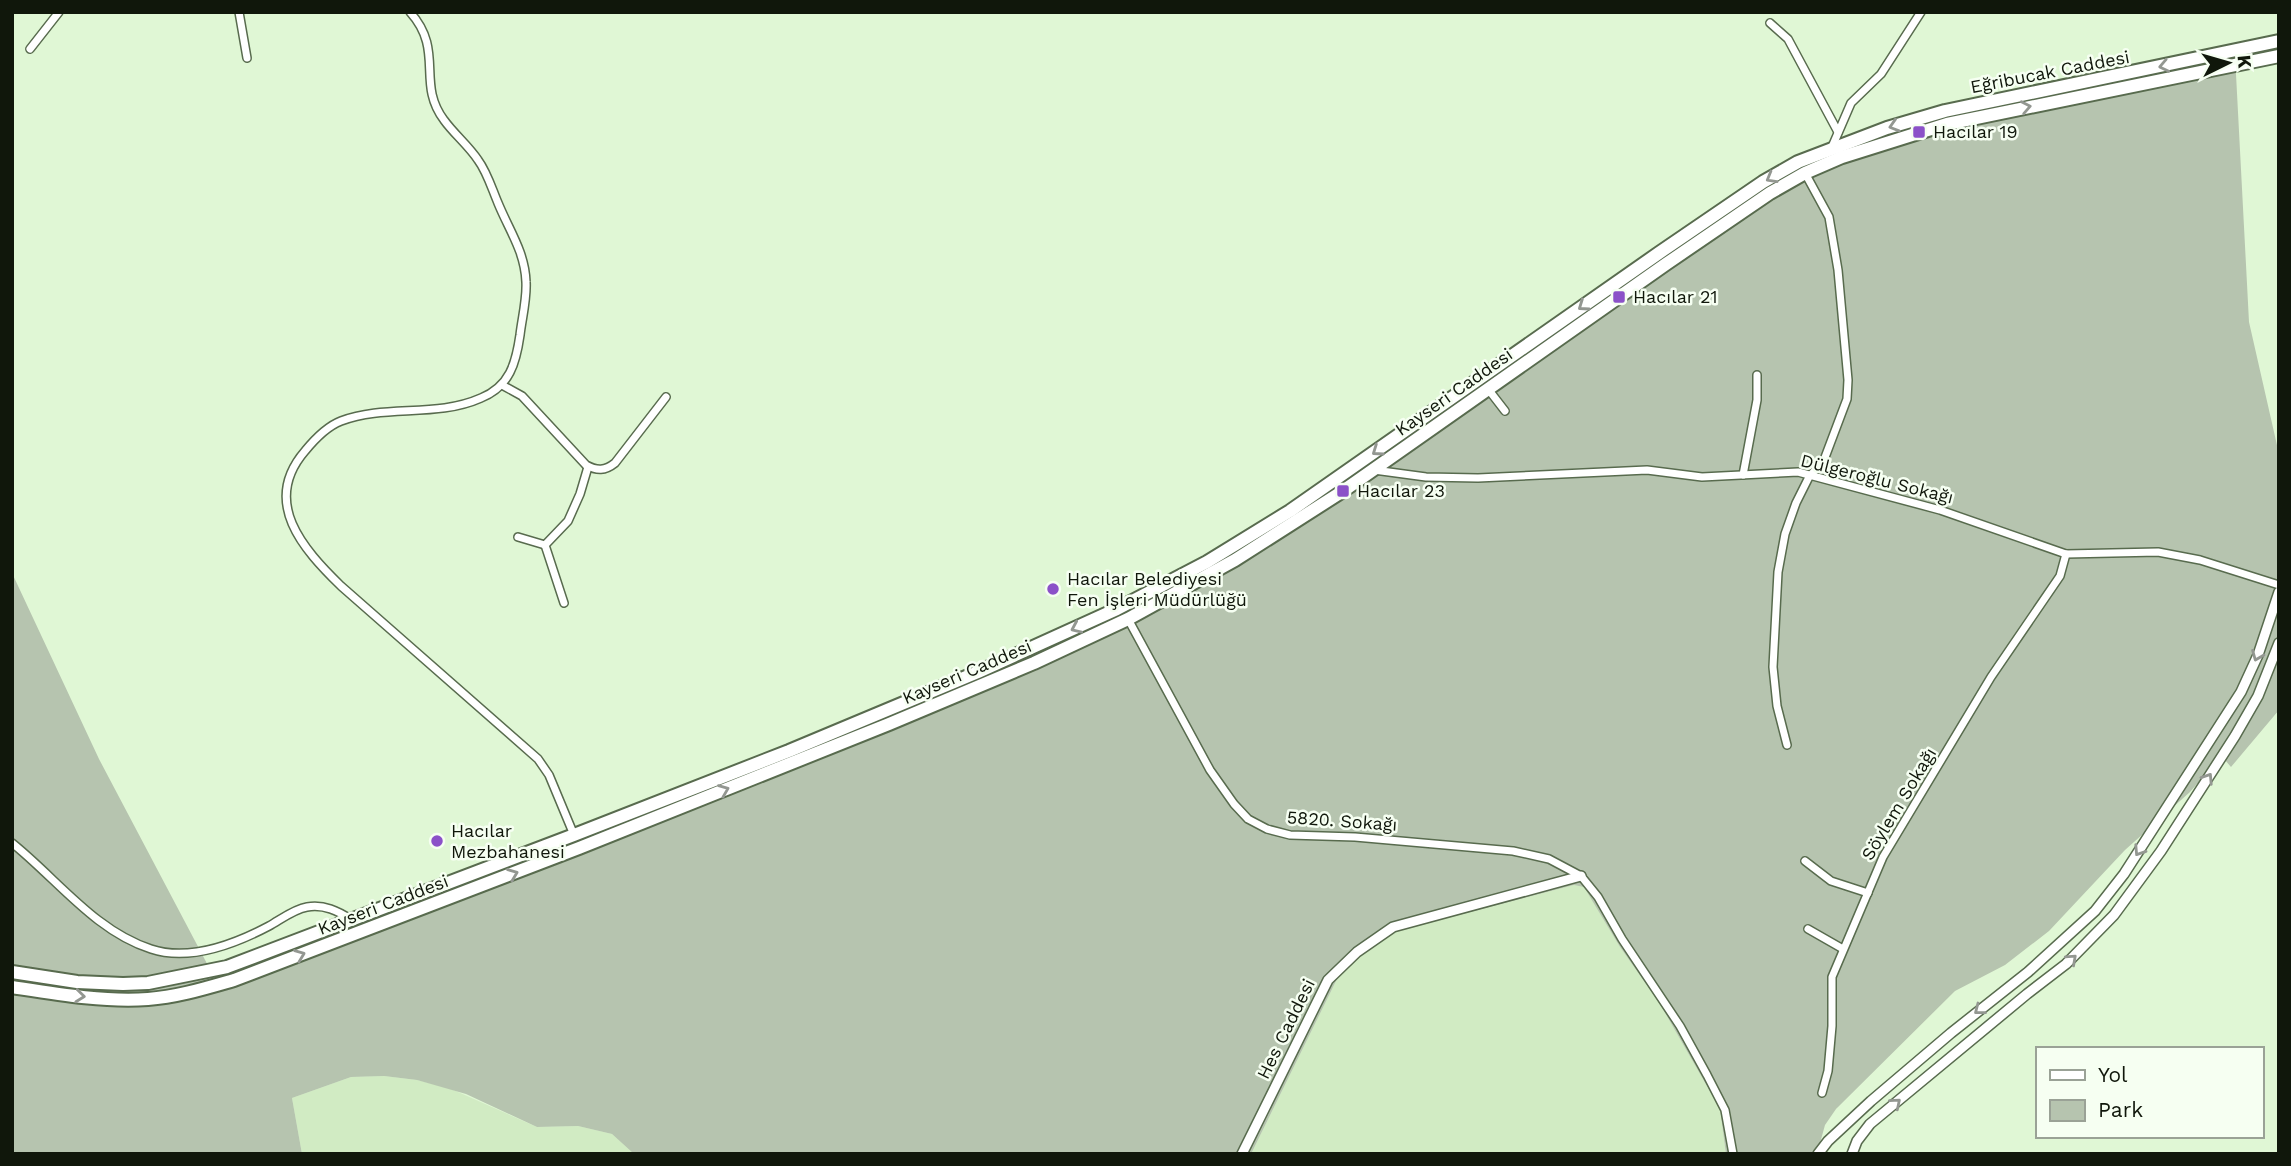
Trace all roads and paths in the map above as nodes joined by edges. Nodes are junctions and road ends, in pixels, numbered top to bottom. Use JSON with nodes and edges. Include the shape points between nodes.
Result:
{"nodes":[{"id":1,"x":59,"y":12,"type":"edge"},
{"id":2,"x":239,"y":12,"type":"edge"},
{"id":3,"x":410,"y":12,"type":"edge"},
{"id":4,"x":1921,"y":12,"type":"edge"},
{"id":5,"x":1770,"y":23,"type":"dead end"},
{"id":6,"x":2279,"y":41,"type":"edge"},
{"id":7,"x":30,"y":49,"type":"dead end"},
{"id":8,"x":2279,"y":56,"type":"edge"},
{"id":9,"x":247,"y":58,"type":"dead end"},
{"id":10,"x":1839,"y":132,"type":"junction"},
{"id":11,"x":1832,"y":147,"type":"junction"},
{"id":12,"x":1842,"y":157,"type":"joint"},
{"id":13,"x":1805,"y":173,"type":"junction"},
{"id":14,"x":1757,"y":374,"type":"dead end"},
{"id":15,"x":502,"y":385,"type":"junction"},
{"id":16,"x":1488,"y":389,"type":"junction"},
{"id":17,"x":666,"y":397,"type":"dead end"},
{"id":18,"x":1505,"y":411,"type":"dead end"},
{"id":19,"x":588,"y":467,"type":"junction"},
{"id":20,"x":1374,"y":470,"type":"junction"},
{"id":21,"x":1743,"y":475,"type":"junction"},
{"id":22,"x":1809,"y":477,"type":"junction"},
{"id":23,"x":518,"y":537,"type":"dead end"},
{"id":24,"x":545,"y":545,"type":"junction"},
{"id":25,"x":2066,"y":554,"type":"junction"},
{"id":26,"x":2279,"y":584,"type":"edge"},
{"id":27,"x":2279,"y":592,"type":"edge"},
{"id":28,"x":564,"y":603,"type":"dead end"},
{"id":29,"x":1128,"y":619,"type":"junction"},
{"id":30,"x":2279,"y":643,"type":"edge"},
{"id":31,"x":1787,"y":745,"type":"dead end"},
{"id":32,"x":574,"y":835,"type":"junction"},
{"id":33,"x":12,"y":843,"type":"edge"},
{"id":34,"x":579,"y":848,"type":"junction"},
{"id":35,"x":1805,"y":861,"type":"dead end"},
{"id":36,"x":1581,"y":876,"type":"junction"},
{"id":37,"x":1868,"y":893,"type":"junction"},
{"id":38,"x":352,"y":920,"type":"junction"},
{"id":39,"x":1808,"y":929,"type":"dead end"},
{"id":40,"x":1843,"y":949,"type":"junction"},
{"id":41,"x":12,"y":972,"type":"edge"},
{"id":42,"x":12,"y":987,"type":"edge"},
{"id":43,"x":1822,"y":1093,"type":"dead end"},
{"id":44,"x":1242,"y":1154,"type":"edge"},
{"id":45,"x":1732,"y":1154,"type":"edge"},
{"id":46,"x":1818,"y":1154,"type":"edge"},
{"id":47,"x":1852,"y":1154,"type":"edge"}],
"edges":[{"from":1,"to":7,"type":"street"},
{"from":2,"to":9,"type":"street"},
{"from":3,"to":15,"type":"street","via":[[429,46],[433,102],[480,162],[520,248],[526,282],[517,358]]},
{"from":4,"to":10,"type":"street","via":[[1881,74],[1852,103]]},
{"from":5,"to":10,"type":"street","via":[[1788,39]]},
{"from":6,"to":11,"type":"main road","name":"Eğribucak Caddesi","one_way":true,"via":[[1945,111]]},
{"from":12,"to":8,"type":"main road","name":"Eğribucak Caddesi","one_way":true,"via":[[1958,121]]},
{"from":10,"to":11,"type":"street"},
{"from":11,"to":32,"type":"main road","name":"Kayseri Caddesi","one_way":true,"via":[[1763,182],[1290,512],[1207,562],[1117,610],[978,672]]},
{"from":12,"to":13,"type":"main road","name":"Kayseri Caddesi"},
{"from":13,"to":16,"type":"main road","name":"Kayseri Caddesi"},
{"from":13,"to":22,"type":"street","via":[[1829,217],[1848,380],[1847,399],[1824,460]]},
{"from":14,"to":21,"type":"street","via":[[1758,400]]},
{"from":15,"to":19,"type":"street","via":[[522,396]]},
{"from":15,"to":32,"type":"street","via":[[483,398],[455,407],[366,413],[337,422],[298,458],[286,500],[290,523],[312,558],[538,759]]},
{"from":16,"to":18,"type":"street"},
{"from":16,"to":20,"type":"main road","name":"Kayseri Caddesi"},
{"from":17,"to":19,"type":"street","via":[[615,463],[603,469]]},
{"from":19,"to":24,"type":"street","via":[[568,521]]},
{"from":20,"to":21,"type":"street","name":"Dülgeroğlu Sokağı","via":[[1478,478],[1647,470],[1702,477]]},
{"from":20,"to":29,"type":"main road","name":"Kayseri Caddesi","via":[[1235,560]]},
{"from":21,"to":22,"type":"street","name":"Dülgeroğlu Sokağı","via":[[1798,472]]},
{"from":22,"to":25,"type":"street","name":"Dülgeroğlu Sokağı","via":[[1940,510]]},
{"from":22,"to":31,"type":"street","via":[[1785,534],[1778,572],[1773,667]]},
{"from":23,"to":24,"type":"street"},
{"from":24,"to":28,"type":"street"},
{"from":25,"to":26,"type":"street","name":"Dülgeroğlu Sokağı","via":[[2158,552]]},
{"from":25,"to":37,"type":"street","name":"Söylem Sokağı","via":[[2060,576],[1991,677],[1883,857]]},
{"from":27,"to":46,"type":"street","one_way":true,"via":[[2241,692],[2124,874],[2095,911],[1871,1101]]},
{"from":34,"to":29,"type":"main road","name":"Kayseri Caddesi","one_way":true,"via":[[889,724]]},
{"from":29,"to":36,"type":"street","name":"5820. Sokağı","via":[[1210,770],[1234,804],[1258,824],[1290,835],[1513,852],[1549,859]]},
{"from":47,"to":30,"type":"street","one_way":true,"via":[[1870,1124],[2066,964],[2113,915],[2138,885],[2235,736],[2258,696]]},
{"from":32,"to":34,"type":"main road"},
{"from":32,"to":38,"type":"main road","name":"Kayseri Caddesi"},
{"from":33,"to":38,"type":"street","via":[[96,919],[152,949],[177,954],[220,948],[305,907],[330,909]]},
{"from":42,"to":34,"type":"main road","name":"Kayseri Caddesi","one_way":true,"via":[[86,998],[148,999],[202,990]]},
{"from":35,"to":37,"type":"street","via":[[1831,881]]},
{"from":36,"to":44,"type":"street","name":"Hes Caddesi","via":[[1392,927],[1357,952],[1328,980]]},
{"from":36,"to":45,"type":"street","via":[[1707,1075],[1726,1110]]},
{"from":37,"to":40,"type":"street","name":"Söylem Sokağı"},
{"from":38,"to":41,"type":"main road","name":"Kayseri Caddesi","via":[[227,967],[148,983],[77,982]]},
{"from":39,"to":40,"type":"street"},
{"from":40,"to":43,"type":"street","name":"Söylem Sokağı","via":[[1832,977],[1832,1026]]}]}
